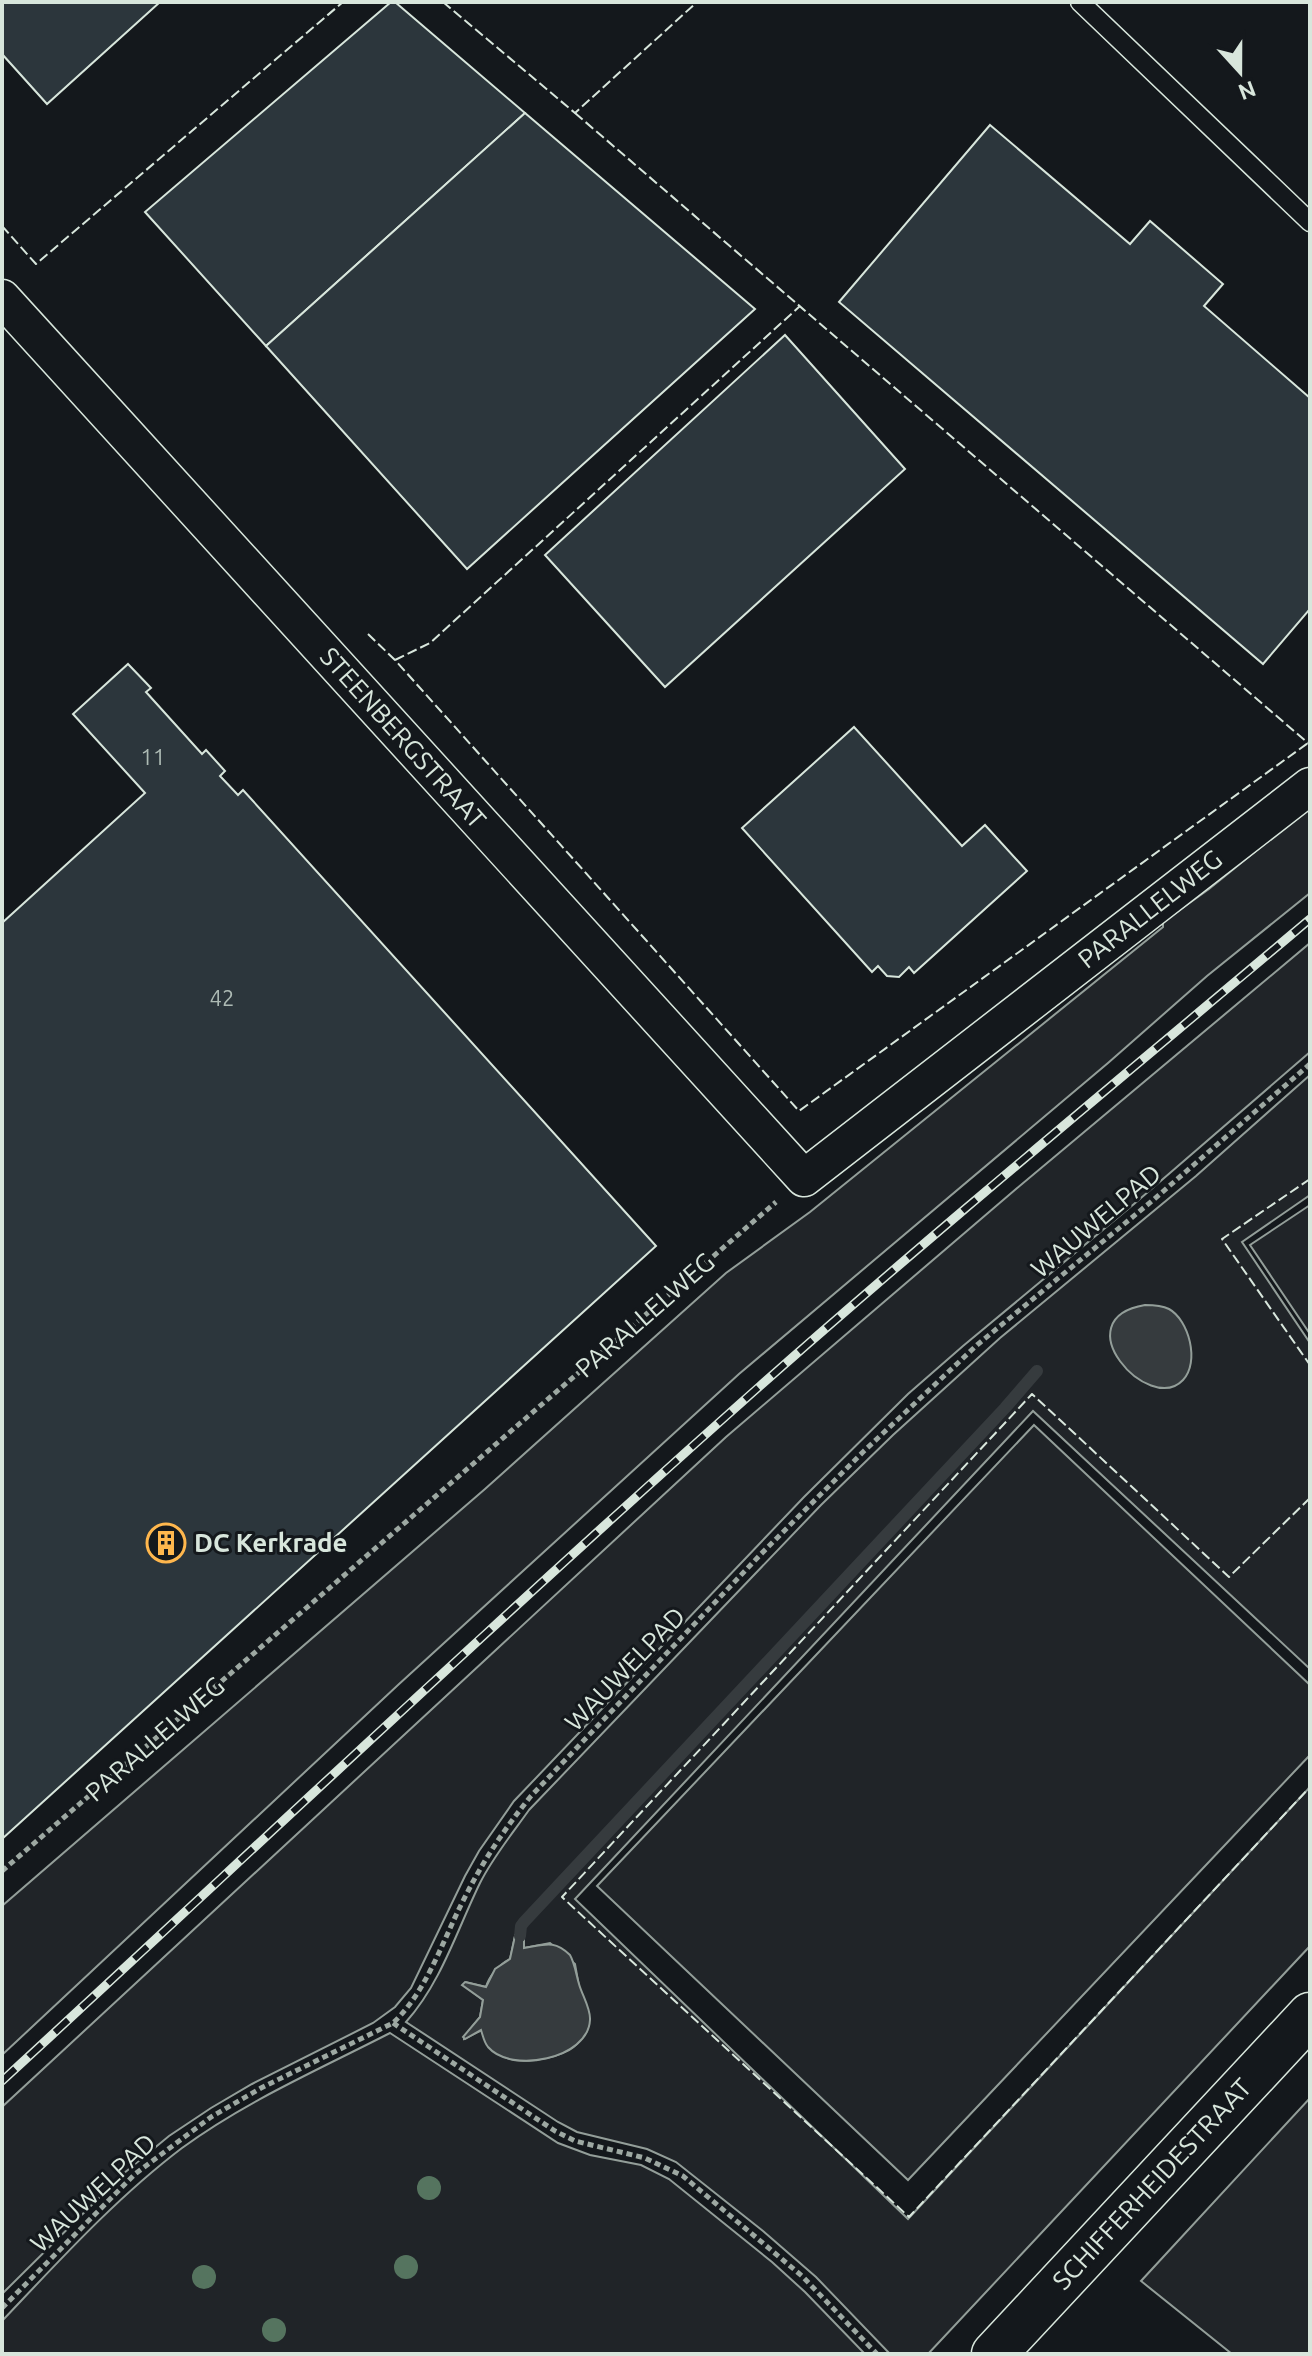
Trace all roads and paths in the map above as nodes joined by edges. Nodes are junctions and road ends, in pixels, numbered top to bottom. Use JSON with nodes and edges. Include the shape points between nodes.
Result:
{"nodes":[{"id":1,"x":1080,"y":2,"type":"edge"},
{"id":2,"x":1310,"y":222,"type":"edge"},
{"id":3,"x":2,"y":298,"type":"edge"},
{"id":4,"x":1310,"y":786,"type":"edge"},
{"id":5,"x":1310,"y":1064,"type":"edge"},
{"id":6,"x":804,"y":1178,"type":"junction"},
{"id":7,"x":2,"y":1871,"type":"edge"},
{"id":8,"x":1310,"y":2015,"type":"edge"},
{"id":9,"x":393,"y":2023,"type":"junction"},
{"id":10,"x":2,"y":2308,"type":"edge"},
{"id":11,"x":877,"y":2354,"type":"edge"},
{"id":12,"x":994,"y":2354,"type":"edge"}],
"edges":[{"from":1,"to":2,"type":"lane"},
{"from":3,"to":6,"type":"street","name":"STEENBERGSTRAAT"},
{"from":4,"to":6,"type":"street","name":"PARALLELWEG"},
{"from":5,"to":9,"type":"path","name":"WAUWELPAD","via":[[977,1345],[750,1566],[509,1824],[489,1850],[423,1984]]},
{"from":6,"to":7,"type":"path","name":"PARALLELWEG"},
{"from":8,"to":12,"type":"street","name":"SCHIFFERHEIDESTRAAT"},
{"from":9,"to":10,"type":"path","name":"WAUWELPAD","via":[[211,2117],[135,2174]]},
{"from":9,"to":11,"type":"path","via":[[555,2131],[645,2158],[683,2176],[802,2276]]}]}
